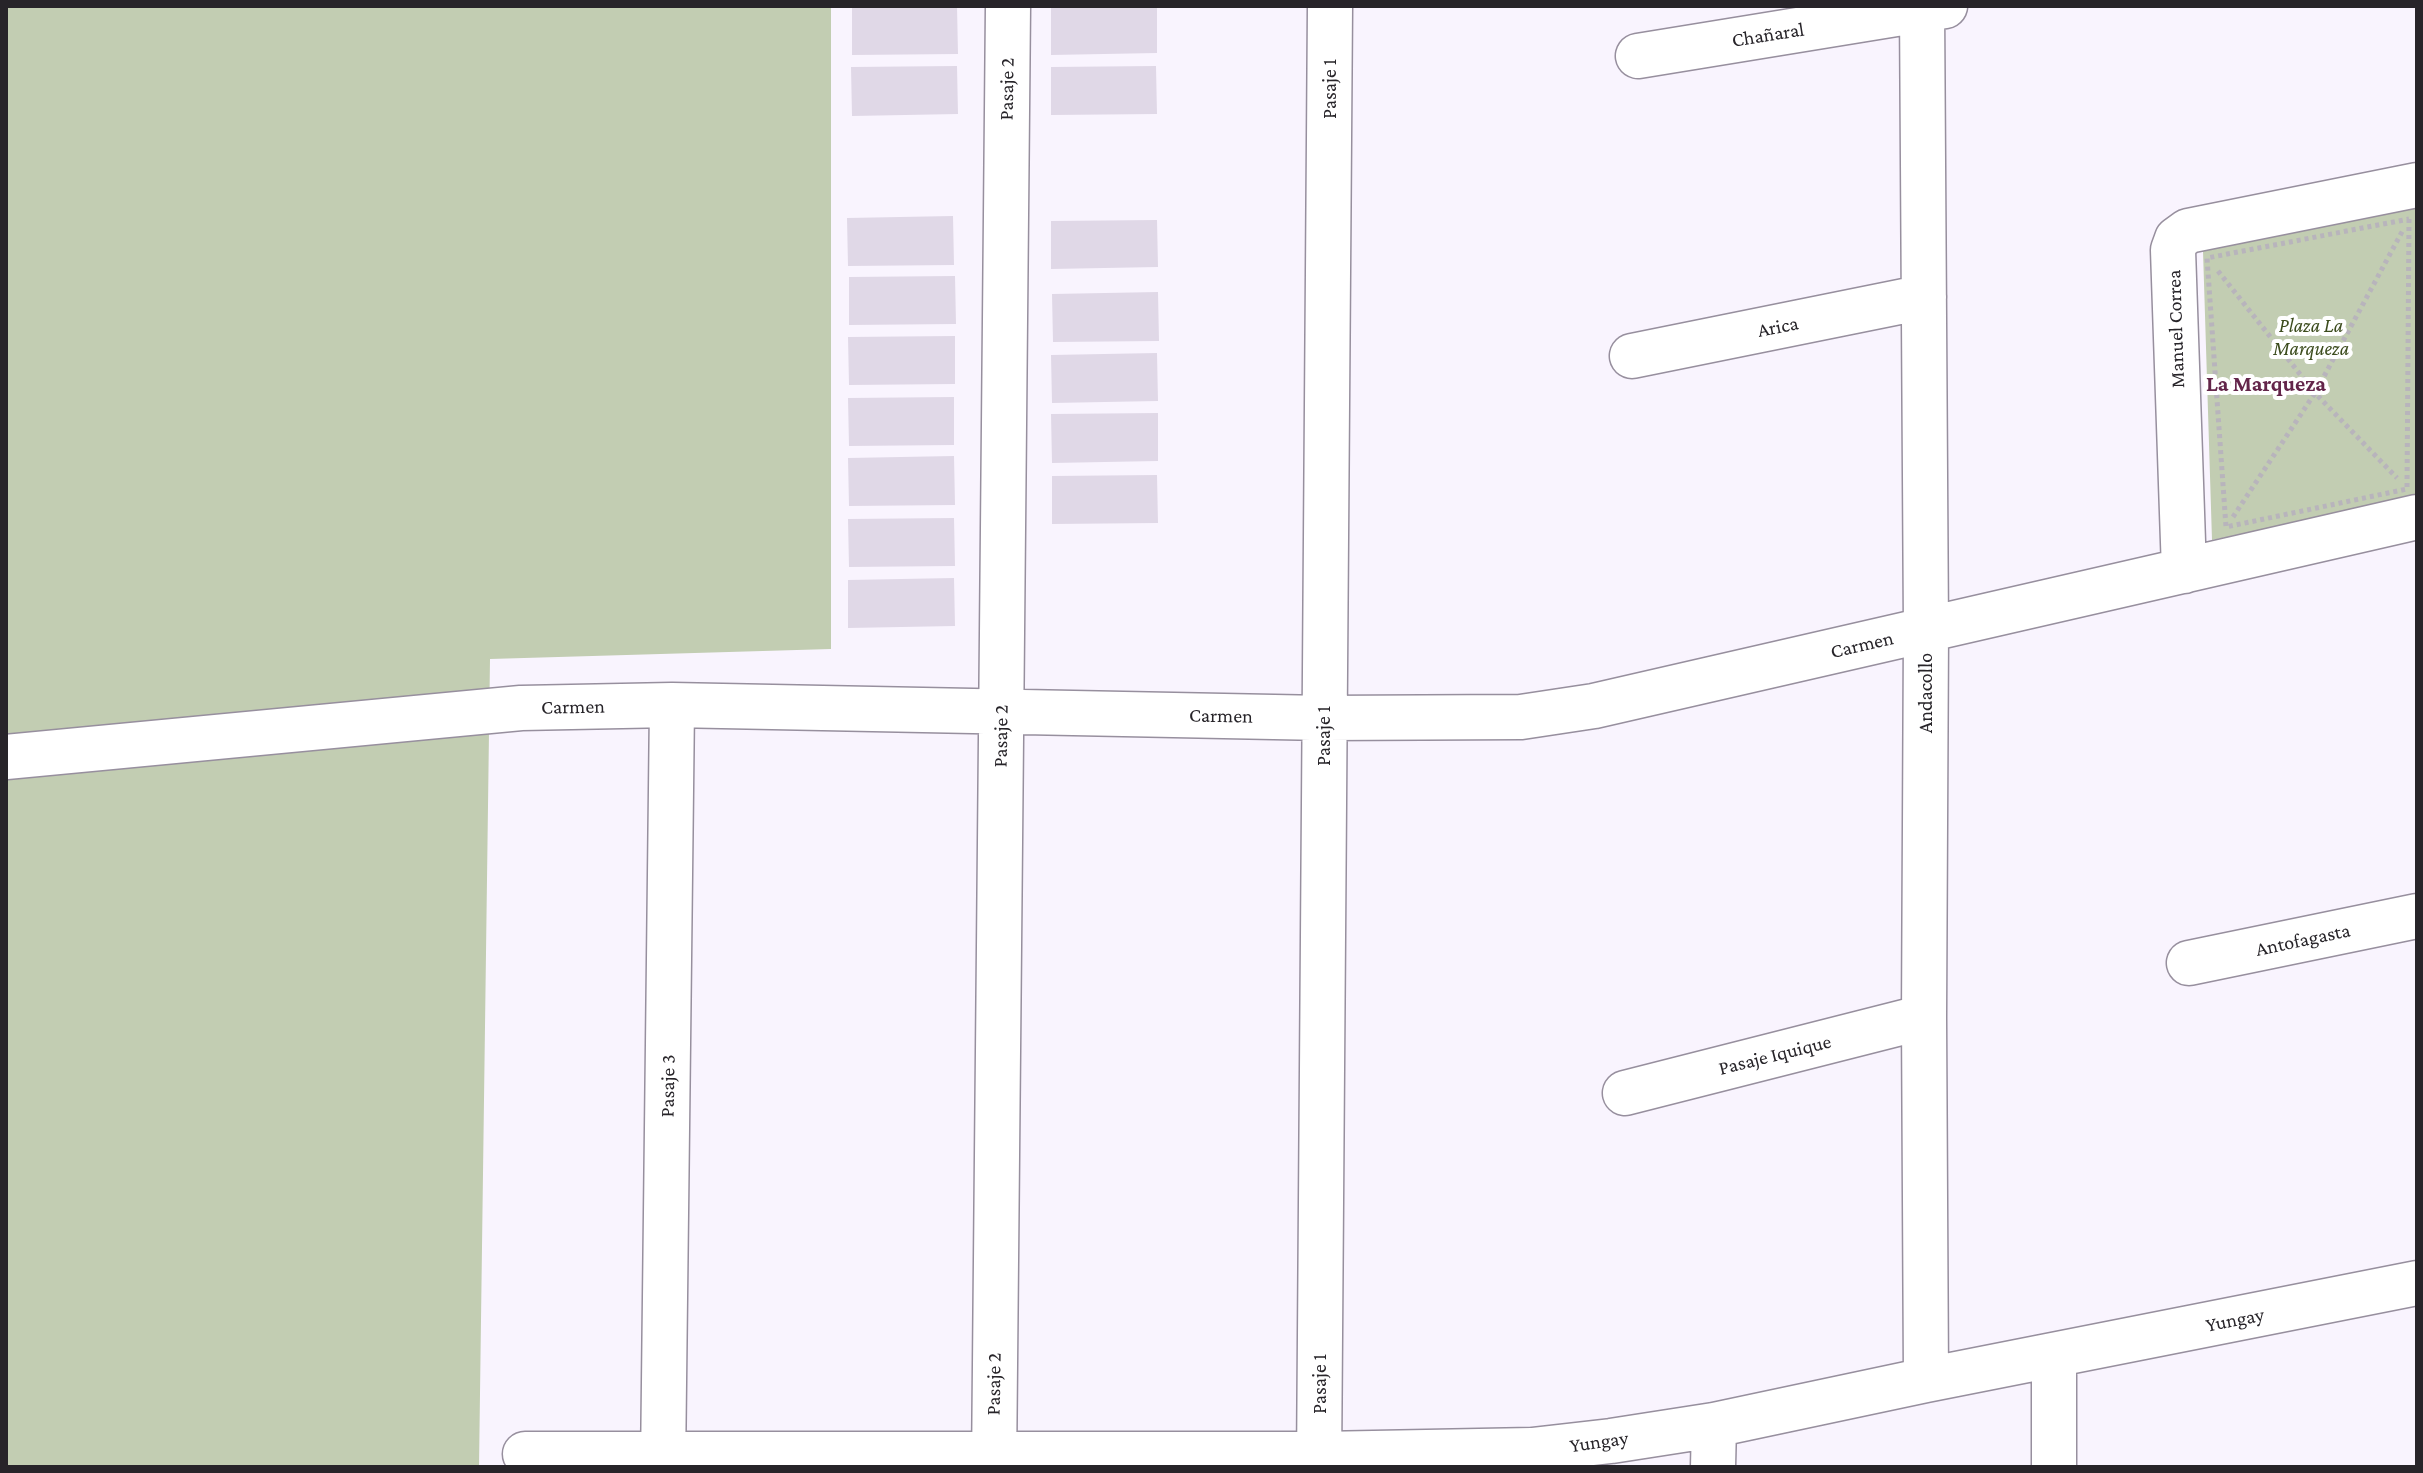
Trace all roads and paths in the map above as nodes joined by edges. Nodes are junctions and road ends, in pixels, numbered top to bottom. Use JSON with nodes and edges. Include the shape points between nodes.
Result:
{"nodes":[{"id":1,"x":1008,"y":6,"type":"edge"},
{"id":2,"x":1330,"y":6,"type":"edge"},
{"id":3,"x":1930,"y":7,"type":"edge"},
{"id":4,"x":1638,"y":56,"type":"dead end"},
{"id":5,"x":2413,"y":202,"type":"edge"},
{"id":6,"x":2204,"y":243,"type":"junction"},
{"id":7,"x":1924,"y":297,"type":"junction"},
{"id":8,"x":1632,"y":356,"type":"dead end"},
{"id":9,"x":2315,"y":393,"type":"junction"},
{"id":10,"x":2413,"y":508,"type":"edge"},
{"id":11,"x":2210,"y":554,"type":"junction"},
{"id":12,"x":1926,"y":631,"type":"junction"},
{"id":13,"x":672,"y":705,"type":"junction"},
{"id":14,"x":1001,"y":712,"type":"junction"},
{"id":15,"x":1324,"y":718,"type":"junction"},
{"id":16,"x":6,"y":757,"type":"edge"},
{"id":17,"x":2417,"y":916,"type":"edge"},
{"id":18,"x":2189,"y":963,"type":"dead end"},
{"id":19,"x":1924,"y":1017,"type":"junction"},
{"id":20,"x":1625,"y":1093,"type":"dead end"},
{"id":21,"x":2417,"y":1283,"type":"edge"},
{"id":22,"x":2054,"y":1356,"type":"junction"},
{"id":23,"x":1926,"y":1380,"type":"junction"},
{"id":24,"x":1714,"y":1446,"type":"edge"},
{"id":25,"x":525,"y":1454,"type":"dead end"},
{"id":26,"x":663,"y":1460,"type":"edge"},
{"id":27,"x":994,"y":1460,"type":"edge"},
{"id":28,"x":1320,"y":1460,"type":"edge"},
{"id":29,"x":2054,"y":1467,"type":"edge"}],
"edges":[{"from":1,"to":14,"type":"street","name":"Pasaje 2"},
{"from":2,"to":15,"type":"street","name":"Pasaje 1"},
{"from":3,"to":4,"type":"street","name":"Chañaral"},
{"from":3,"to":7,"type":"street","name":"Andacollo"},
{"from":5,"to":6,"type":"street","name":"Manuel Correa"},
{"from":5,"to":6,"type":"path"},
{"from":5,"to":9,"type":"path"},
{"from":5,"to":10,"type":"path"},
{"from":6,"to":9,"type":"path"},
{"from":6,"to":11,"type":"path"},
{"from":6,"to":11,"type":"street","name":"Manuel Correa","via":[[2188,231],[2173,250]]},
{"from":7,"to":8,"type":"street","name":"Arica"},
{"from":7,"to":12,"type":"street","name":"Andacollo"},
{"from":9,"to":10,"type":"path"},
{"from":9,"to":11,"type":"path"},
{"from":10,"to":11,"type":"street","name":"Carmen"},
{"from":10,"to":11,"type":"path"},
{"from":11,"to":12,"type":"street","name":"Carmen"},
{"from":12,"to":15,"type":"street","name":"Carmen","via":[[1594,706],[1521,717]]},
{"from":12,"to":19,"type":"street","name":"Andacollo"},
{"from":13,"to":14,"type":"street","name":"Carmen"},
{"from":13,"to":16,"type":"street","name":"Carmen","via":[[505,709]]},
{"from":13,"to":26,"type":"street","name":"Pasaje 3"},
{"from":14,"to":15,"type":"street","name":"Carmen"},
{"from":14,"to":27,"type":"street","name":"Pasaje 2"},
{"from":15,"to":28,"type":"street","name":"Pasaje 1"},
{"from":17,"to":18,"type":"street","name":"Antofagasta"},
{"from":19,"to":20,"type":"street","name":"Pasaje Iquique"},
{"from":19,"to":23,"type":"street","name":"Andacollo"},
{"from":21,"to":22,"type":"street","name":"Yungay"},
{"from":22,"to":23,"type":"street","name":"Yungay"},
{"from":22,"to":29,"type":"street"},
{"from":23,"to":24,"type":"street","name":"Yungay"},
{"from":24,"to":28,"type":"street","name":"Yungay","via":[[1611,1441]]},
{"from":25,"to":26,"type":"street","name":"Yungay"},
{"from":26,"to":27,"type":"street","name":"Yungay"},
{"from":27,"to":28,"type":"street","name":"Yungay"}]}
